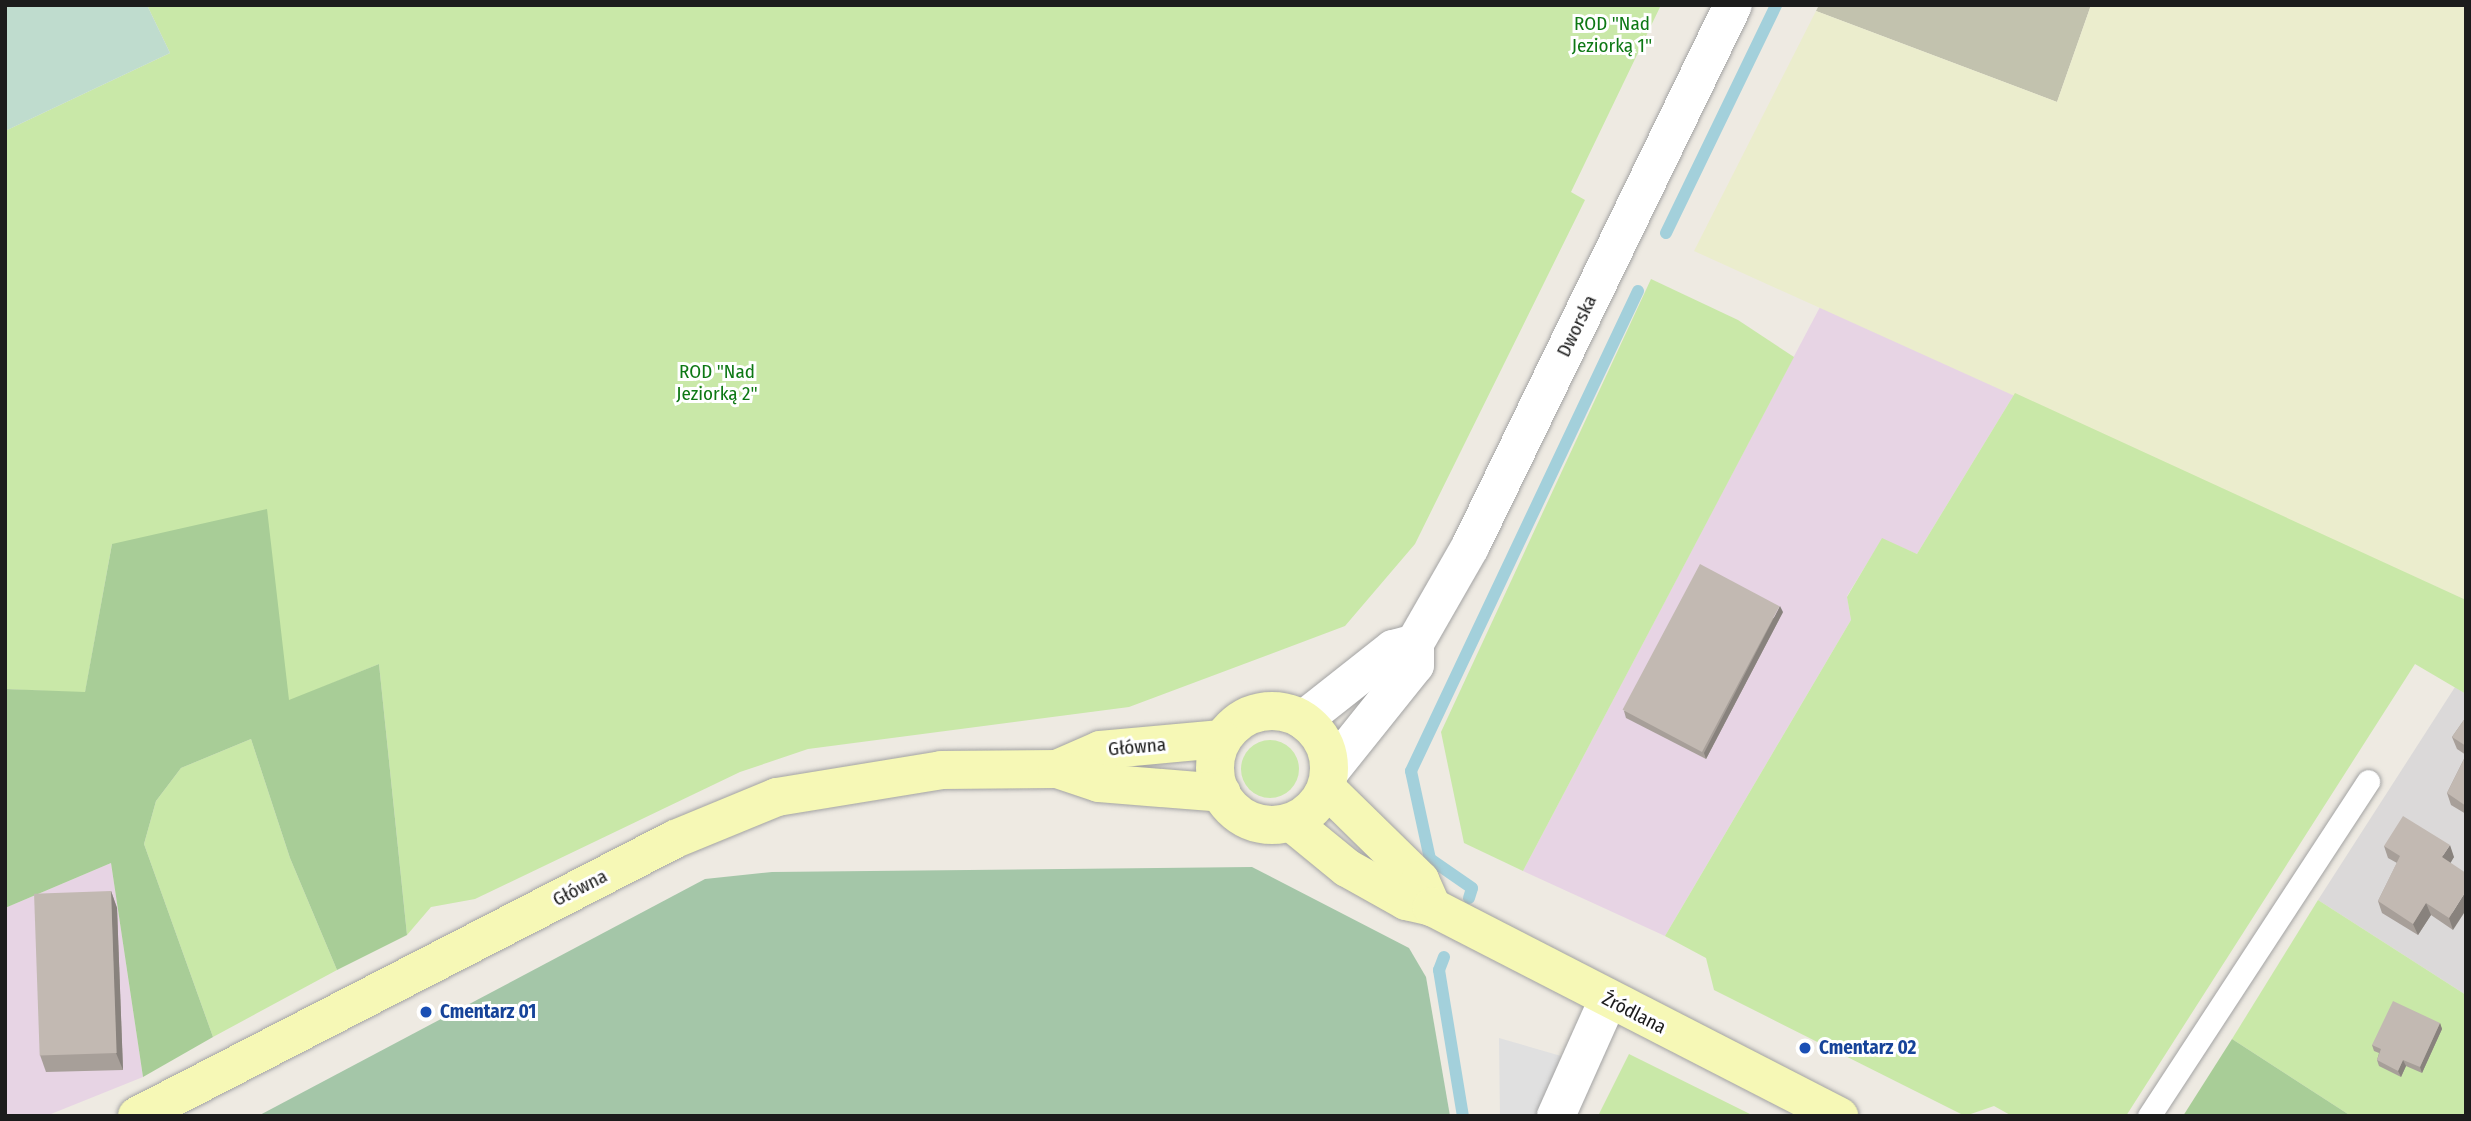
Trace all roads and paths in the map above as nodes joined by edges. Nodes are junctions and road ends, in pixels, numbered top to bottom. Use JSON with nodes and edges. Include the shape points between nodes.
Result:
{"nodes":[{"id":1,"x":1732,"y":5,"type":"edge"},
{"id":2,"x":1415,"y":643,"type":"junction"},
{"id":3,"x":1303,"y":720,"type":"junction"},
{"id":4,"x":1222,"y":739,"type":"junction"},
{"id":5,"x":1056,"y":769,"type":"junction"},
{"id":6,"x":1328,"y":780,"type":"junction"},
{"id":7,"x":2368,"y":781,"type":"dead end"},
{"id":8,"x":1222,"y":793,"type":"junction"},
{"id":9,"x":1292,"y":822,"type":"junction"},
{"id":10,"x":1432,"y":906,"type":"junction"},
{"id":11,"x":1608,"y":1000,"type":"junction"},
{"id":12,"x":137,"y":1116,"type":"edge"},
{"id":13,"x":1556,"y":1116,"type":"edge"},
{"id":14,"x":1839,"y":1116,"type":"edge"},
{"id":15,"x":2149,"y":1116,"type":"edge"}],
"edges":[{"from":1,"to":2,"type":"street","name":"Dworska","via":[[1470,547]]},
{"from":2,"to":3,"type":"street","via":[[1394,649]]},
{"from":2,"to":6,"type":"street","name":"Dworska","via":[[1415,666]]},
{"from":3,"to":4,"type":"main road","via":[[1257,712]]},
{"from":3,"to":6,"type":"main road","via":[[1326,747]]},
{"from":4,"to":5,"type":"main road","name":"Główna","via":[[1100,750]]},
{"from":4,"to":8,"type":"main road","via":[[1215,770]]},
{"from":5,"to":8,"type":"main road","name":"Główna","via":[[1099,783]]},
{"from":5,"to":12,"type":"main road","name":"Główna","via":[[897,773],[777,797],[675,839]]},
{"from":6,"to":9,"type":"main road"},
{"from":6,"to":10,"type":"main road","via":[[1420,880]]},
{"from":7,"to":15,"type":"lane"},
{"from":8,"to":9,"type":"main road","via":[[1243,817],[1261,824]]},
{"from":9,"to":10,"type":"main road","name":"Źródlana","via":[[1347,869],[1406,901]]},
{"from":10,"to":11,"type":"main road","name":"Źródlana"},
{"from":11,"to":13,"type":"street"},
{"from":11,"to":14,"type":"main road","name":"Źródlana"}]}
